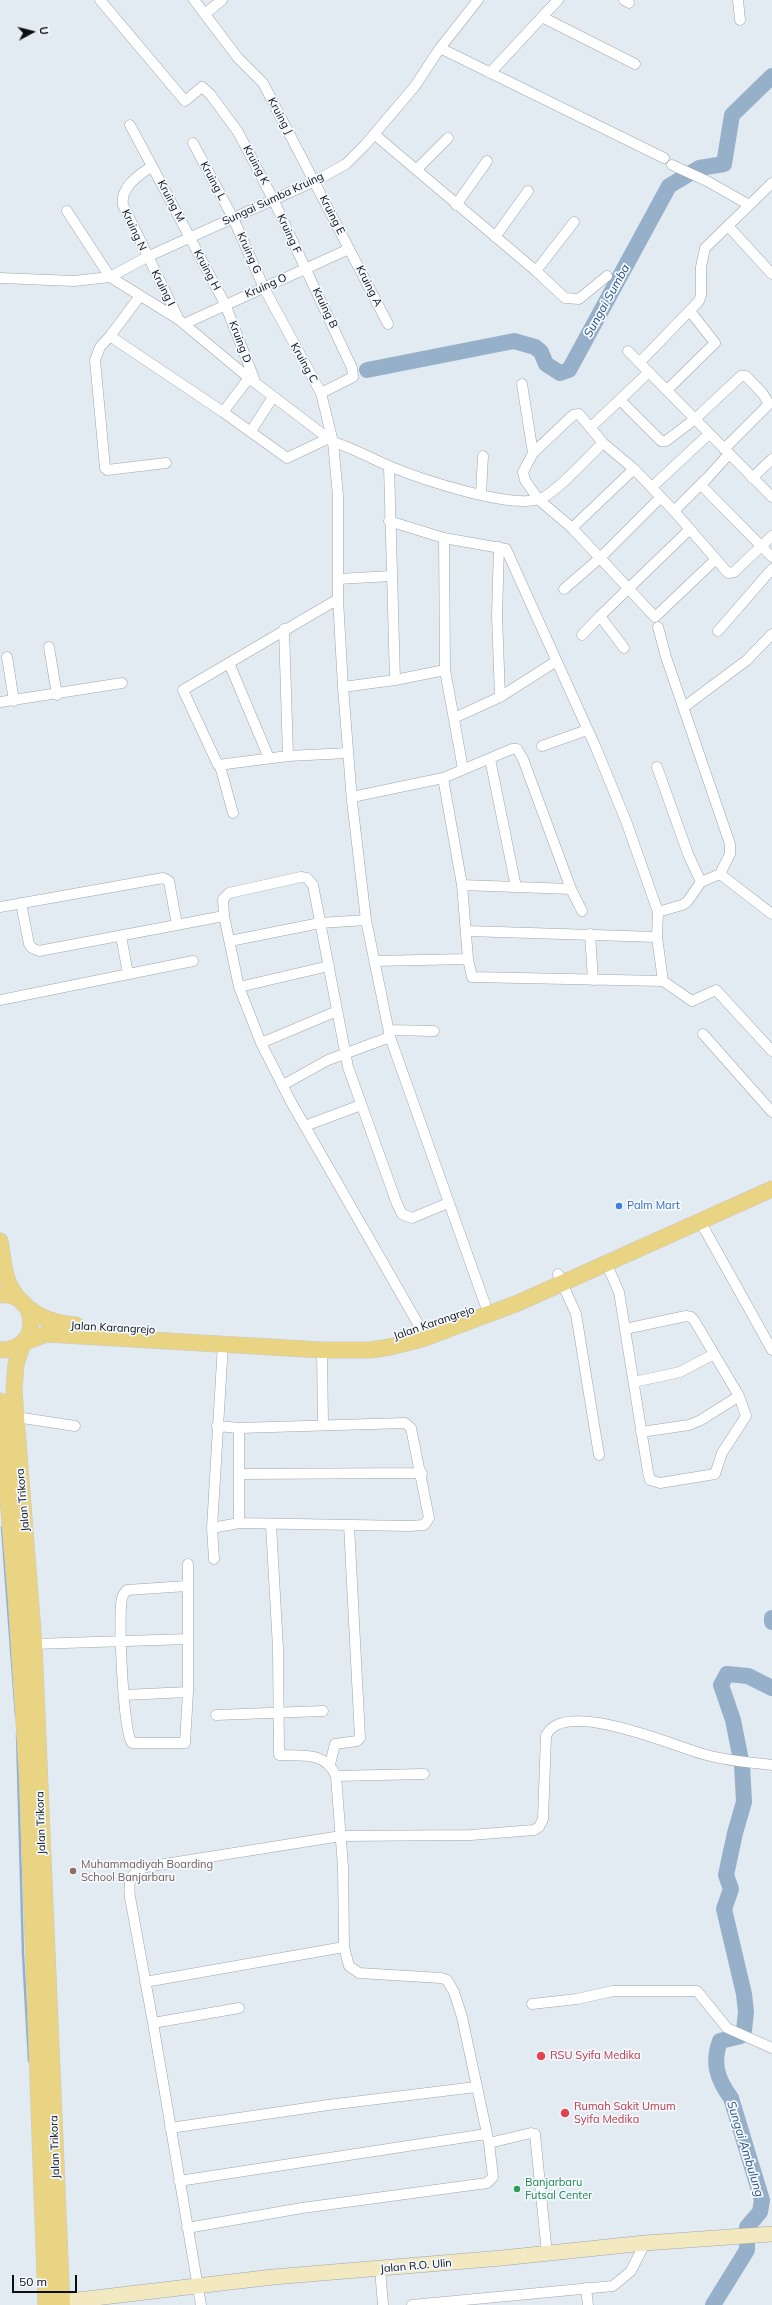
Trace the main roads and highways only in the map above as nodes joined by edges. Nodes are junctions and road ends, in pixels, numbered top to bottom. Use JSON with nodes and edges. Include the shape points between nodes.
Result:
{"nodes":[{"id":1,"x":766,"y":1186,"type":"edge"},
{"id":2,"x":0,"y":1241,"type":"edge"},
{"id":3,"x":560,"y":1278,"type":"junction"},
{"id":4,"x":0,"y":1295,"type":"edge"},
{"id":5,"x":26,"y":1306,"type":"junction"},
{"id":6,"x":23,"y":1343,"type":"junction"},
{"id":7,"x":0,"y":1350,"type":"edge"},
{"id":8,"x":0,"y":1401,"type":"edge"},
{"id":9,"x":42,"y":2021,"type":"junction"},
{"id":10,"x":772,"y":2234,"type":"edge"},
{"id":11,"x":56,"y":2304,"type":"edge"}],
"edges":[{"from":1,"to":3,"type":"main road","name":"Jalan Karangrejo"},
{"from":1,"to":3,"type":"main road","name":"Jalan Karangrejo","via":[[700,1221],[606,1263]]},
{"from":2,"to":5,"type":"main road","via":[[10,1287]]},
{"from":3,"to":5,"type":"main road","name":"Jalan Karangrejo","via":[[421,1329],[370,1341],[65,1325],[41,1318]]},
{"from":3,"to":6,"type":"main road","name":"Jalan Karangrejo","via":[[518,1303],[422,1339],[379,1350],[322,1350],[46,1334]]},
{"from":4,"to":5,"type":"main road","via":[[12,1296]]},
{"from":5,"to":6,"type":"main road","name":"Jalan Trikora","via":[[32,1321]]},
{"from":6,"to":7,"type":"main road","name":"Jalan Karangrejo","via":[[16,1348]]},
{"from":6,"to":9,"type":"main road","name":"Jalan Trikora","via":[[14,1378],[34,1644]]},
{"from":8,"to":9,"type":"main road","name":"Jalan Trikora","via":[[15,1589]]},
{"from":9,"to":11,"type":"main road","name":"Jalan Trikora"},
{"from":10,"to":11,"type":"main road","name":"Jalan R.O. Ulin","via":[[273,2277]]}]}
